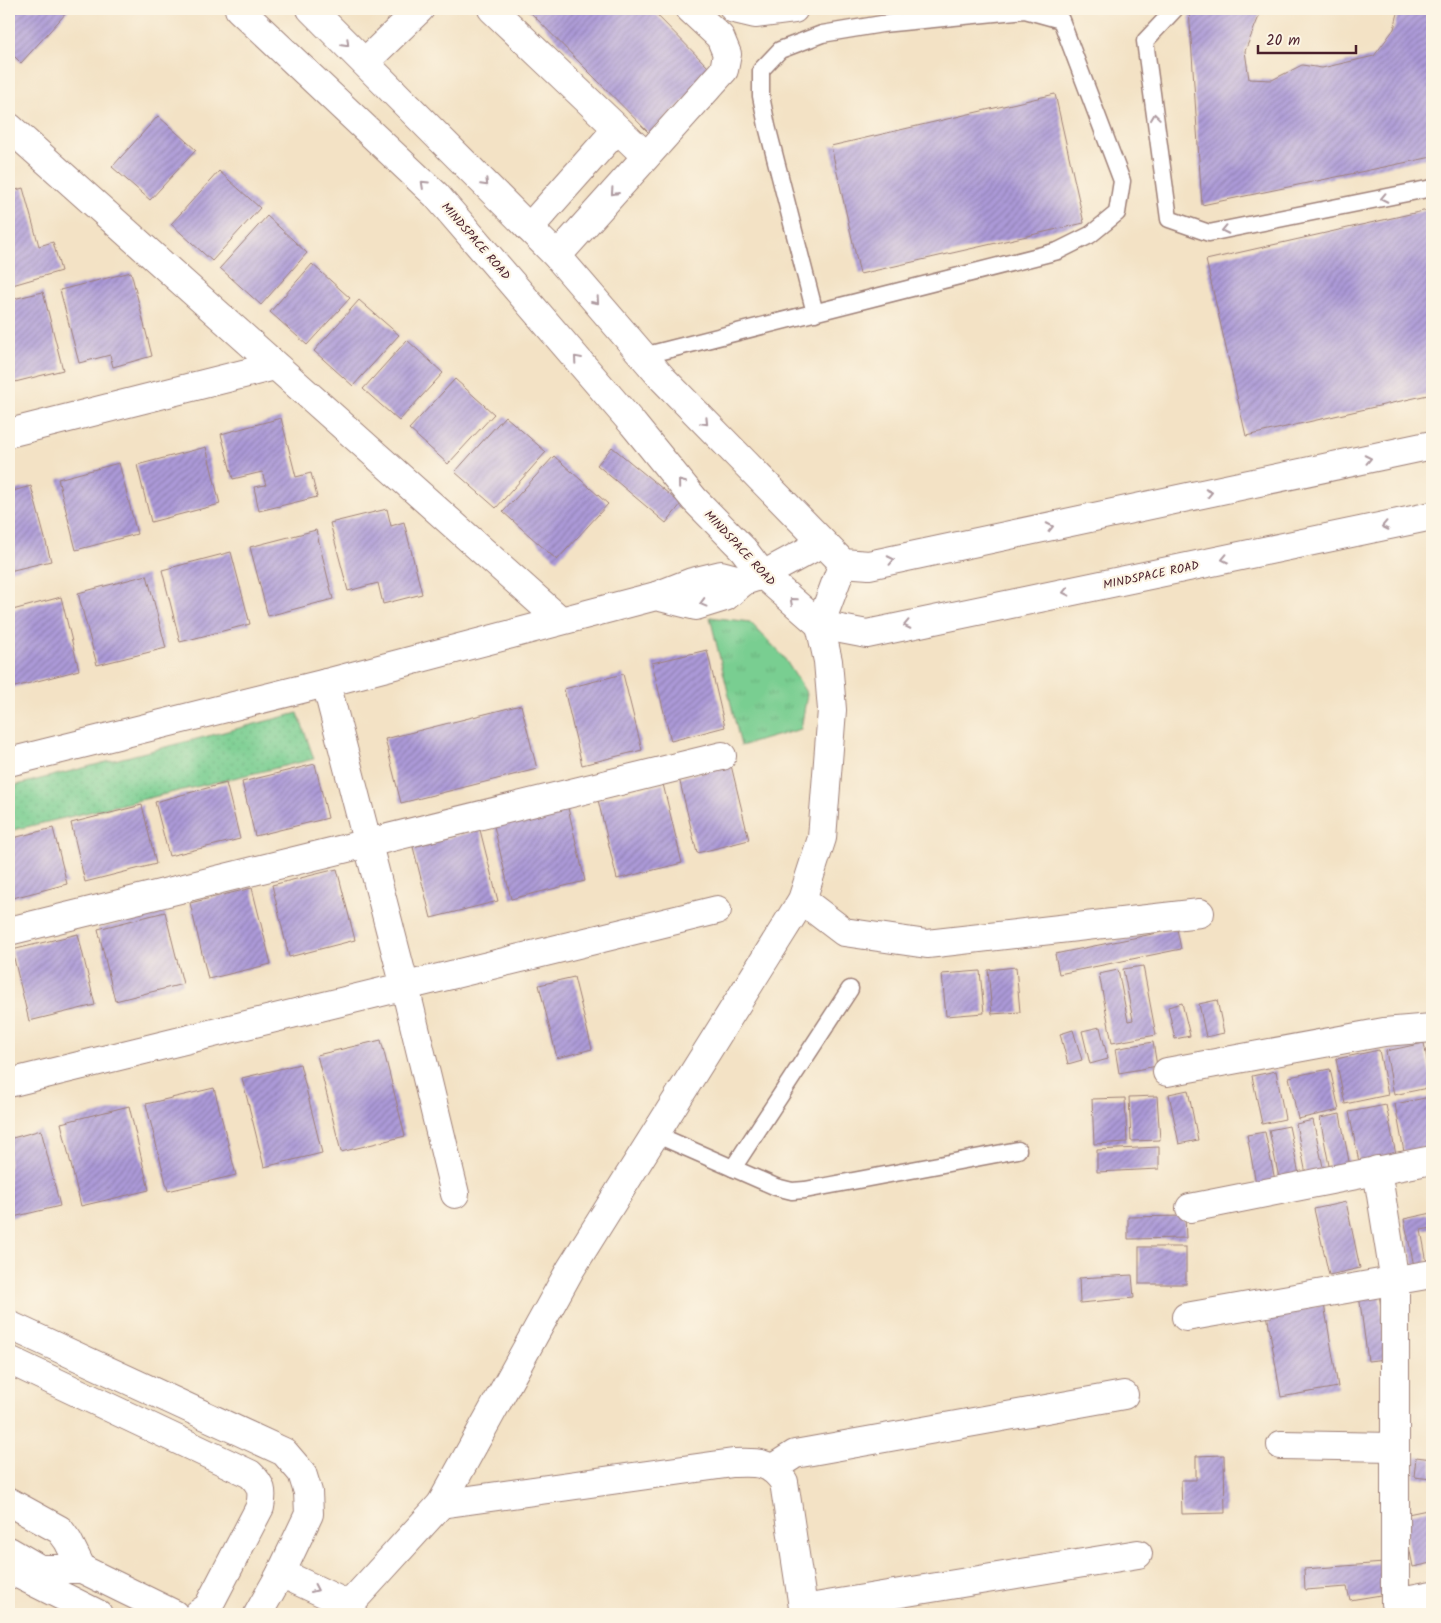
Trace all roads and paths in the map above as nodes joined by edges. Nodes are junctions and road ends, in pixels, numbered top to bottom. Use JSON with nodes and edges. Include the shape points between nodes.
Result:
{"nodes":[{"id":1,"x":239,"y":9,"type":"edge"},
{"id":2,"x":311,"y":9,"type":"edge"},
{"id":3,"x":420,"y":9,"type":"edge"},
{"id":4,"x":492,"y":9,"type":"edge"},
{"id":5,"x":690,"y":9,"type":"edge"},
{"id":6,"x":734,"y":9,"type":"edge"},
{"id":7,"x":794,"y":9,"type":"edge"},
{"id":8,"x":1175,"y":9,"type":"edge"},
{"id":9,"x":365,"y":62,"type":"junction"},
{"id":10,"x":9,"y":128,"type":"edge"},
{"id":11,"x":617,"y":129,"type":"junction"},
{"id":12,"x":646,"y":156,"type":"junction"},
{"id":13,"x":1432,"y":188,"type":"edge"},
{"id":14,"x":529,"y":228,"type":"junction"},
{"id":15,"x":557,"y":256,"type":"junction"},
{"id":16,"x":815,"y":313,"type":"junction"},
{"id":17,"x":643,"y":356,"type":"junction"},
{"id":18,"x":275,"y":366,"type":"junction"},
{"id":19,"x":9,"y":433,"type":"edge"},
{"id":20,"x":1432,"y":445,"type":"edge"},
{"id":21,"x":1432,"y":516,"type":"edge"},
{"id":22,"x":822,"y":543,"type":"junction"},
{"id":23,"x":843,"y":563,"type":"junction"},
{"id":24,"x":753,"y":578,"type":"junction"},
{"id":25,"x":560,"y":620,"type":"junction"},
{"id":26,"x":820,"y":625,"type":"junction"},
{"id":27,"x":326,"y":683,"type":"junction"},
{"id":28,"x":722,"y":756,"type":"dead end"},
{"id":29,"x":9,"y":762,"type":"edge"},
{"id":30,"x":366,"y":843,"type":"junction"},
{"id":31,"x":802,"y":900,"type":"junction"},
{"id":32,"x":717,"y":910,"type":"dead end"},
{"id":33,"x":1200,"y":913,"type":"dead end"},
{"id":34,"x":9,"y":931,"type":"edge"},
{"id":35,"x":405,"y":987,"type":"junction"},
{"id":36,"x":850,"y":989,"type":"dead end"},
{"id":37,"x":1432,"y":1028,"type":"edge"},
{"id":38,"x":1168,"y":1072,"type":"dead end"},
{"id":39,"x":9,"y":1083,"type":"edge"},
{"id":40,"x":655,"y":1134,"type":"junction"},
{"id":41,"x":1018,"y":1150,"type":"dead end"},
{"id":42,"x":1432,"y":1160,"type":"edge"},
{"id":43,"x":733,"y":1168,"type":"junction"},
{"id":44,"x":1377,"y":1170,"type":"junction"},
{"id":45,"x":455,"y":1194,"type":"dead end"},
{"id":46,"x":1190,"y":1208,"type":"dead end"},
{"id":47,"x":1432,"y":1274,"type":"edge"},
{"id":48,"x":1395,"y":1282,"type":"junction"},
{"id":49,"x":1186,"y":1317,"type":"dead end"},
{"id":50,"x":9,"y":1326,"type":"edge"},
{"id":51,"x":9,"y":1360,"type":"edge"},
{"id":52,"x":126,"y":1380,"type":"junction"},
{"id":53,"x":1124,"y":1395,"type":"dead end"},
{"id":54,"x":113,"y":1409,"type":"junction"},
{"id":55,"x":1281,"y":1445,"type":"dead end"},
{"id":56,"x":1394,"y":1447,"type":"junction"},
{"id":57,"x":773,"y":1468,"type":"junction"},
{"id":58,"x":9,"y":1502,"type":"edge"},
{"id":59,"x":442,"y":1504,"type":"junction"},
{"id":60,"x":9,"y":1551,"type":"edge"},
{"id":61,"x":1138,"y":1554,"type":"dead end"},
{"id":62,"x":82,"y":1569,"type":"junction"},
{"id":63,"x":9,"y":1570,"type":"edge"},
{"id":64,"x":281,"y":1573,"type":"junction"},
{"id":65,"x":1432,"y":1595,"type":"edge"},
{"id":66,"x":1396,"y":1608,"type":"edge"},
{"id":67,"x":346,"y":1610,"type":"edge"},
{"id":68,"x":266,"y":1612,"type":"edge"},
{"id":69,"x":803,"y":1612,"type":"edge"},
{"id":70,"x":98,"y":1614,"type":"edge"},
{"id":71,"x":174,"y":1614,"type":"edge"},
{"id":72,"x":198,"y":1614,"type":"edge"}],
"edges":[{"from":24,"to":1,"type":"street","name":"MINDSPACE ROAD","one_way":true,"via":[[742,549],[694,499],[436,195]]},
{"from":2,"to":9,"type":"street","one_way":true},
{"from":3,"to":9,"type":"street"},
{"from":4,"to":11,"type":"street"},
{"from":5,"to":12,"type":"street","via":[[720,37],[727,54],[724,70]]},
{"from":6,"to":7,"type":"street","via":[[755,14]]},
{"from":13,"to":8,"type":"lane","one_way":true,"via":[[1209,234],[1169,219],[1145,42]]},
{"from":9,"to":14,"type":"street","one_way":true},
{"from":10,"to":18,"type":"street"},
{"from":11,"to":12,"type":"street"},
{"from":11,"to":14,"type":"street"},
{"from":12,"to":15,"type":"street","one_way":true},
{"from":14,"to":15,"type":"street"},
{"from":15,"to":17,"type":"street","one_way":true},
{"from":16,"to":16,"type":"lane","via":[[1058,250],[1090,235],[1117,213],[1122,182],[1061,20],[1025,10],[882,24],[822,34],[780,50],[761,70],[761,96],[767,126]]},
{"from":16,"to":17,"type":"lane"},
{"from":17,"to":22,"type":"street","one_way":true},
{"from":18,"to":19,"type":"street"},
{"from":18,"to":25,"type":"street"},
{"from":23,"to":20,"type":"street","one_way":true,"via":[[869,565]]},
{"from":21,"to":26,"type":"street","name":"MINDSPACE ROAD","one_way":true,"via":[[867,634]]},
{"from":22,"to":23,"type":"street"},
{"from":22,"to":24,"type":"street"},
{"from":23,"to":26,"type":"street"},
{"from":24,"to":25,"type":"street","via":[[721,575],[656,596]]},
{"from":26,"to":24,"type":"street","name":"MINDSPACE ROAD","one_way":true},
{"from":25,"to":27,"type":"street"},
{"from":26,"to":31,"type":"street","via":[[828,660],[832,710],[822,838]]},
{"from":27,"to":29,"type":"street"},
{"from":27,"to":30,"type":"street"},
{"from":28,"to":30,"type":"street"},
{"from":30,"to":34,"type":"street"},
{"from":30,"to":35,"type":"street"},
{"from":31,"to":33,"type":"street","via":[[844,932],[926,944]]},
{"from":31,"to":40,"type":"street"},
{"from":32,"to":35,"type":"street"},
{"from":35,"to":39,"type":"street"},
{"from":35,"to":45,"type":"street"},
{"from":36,"to":43,"type":"lane"},
{"from":37,"to":38,"type":"street","via":[[1384,1032]]},
{"from":40,"to":43,"type":"lane"},
{"from":40,"to":59,"type":"street","via":[[570,1270]]},
{"from":41,"to":43,"type":"lane","via":[[792,1191]]},
{"from":42,"to":44,"type":"street"},
{"from":44,"to":46,"type":"street"},
{"from":44,"to":48,"type":"street"},
{"from":47,"to":48,"type":"street"},
{"from":48,"to":49,"type":"street"},
{"from":48,"to":56,"type":"street"},
{"from":50,"to":52,"type":"street"},
{"from":51,"to":54,"type":"street"},
{"from":52,"to":54,"type":"street"},
{"from":52,"to":64,"type":"street","via":[[284,1452],[302,1473],[308,1492],[309,1514]]},
{"from":53,"to":57,"type":"street","via":[[795,1454]]},
{"from":54,"to":72,"type":"street","via":[[250,1474],[262,1490],[260,1507],[208,1607]]},
{"from":55,"to":56,"type":"street"},
{"from":56,"to":66,"type":"street"},
{"from":57,"to":59,"type":"street","via":[[754,1462],[733,1463]]},
{"from":57,"to":69,"type":"street","via":[[784,1482]]},
{"from":58,"to":62,"type":"street","via":[[60,1530]]},
{"from":59,"to":67,"type":"street"},
{"from":60,"to":62,"type":"street","via":[[40,1569]]},
{"from":61,"to":69,"type":"street"},
{"from":62,"to":71,"type":"street"},
{"from":63,"to":70,"type":"street"},
{"from":64,"to":67,"type":"street","one_way":true},
{"from":64,"to":68,"type":"street"},
{"from":65,"to":66,"type":"street"}]}
